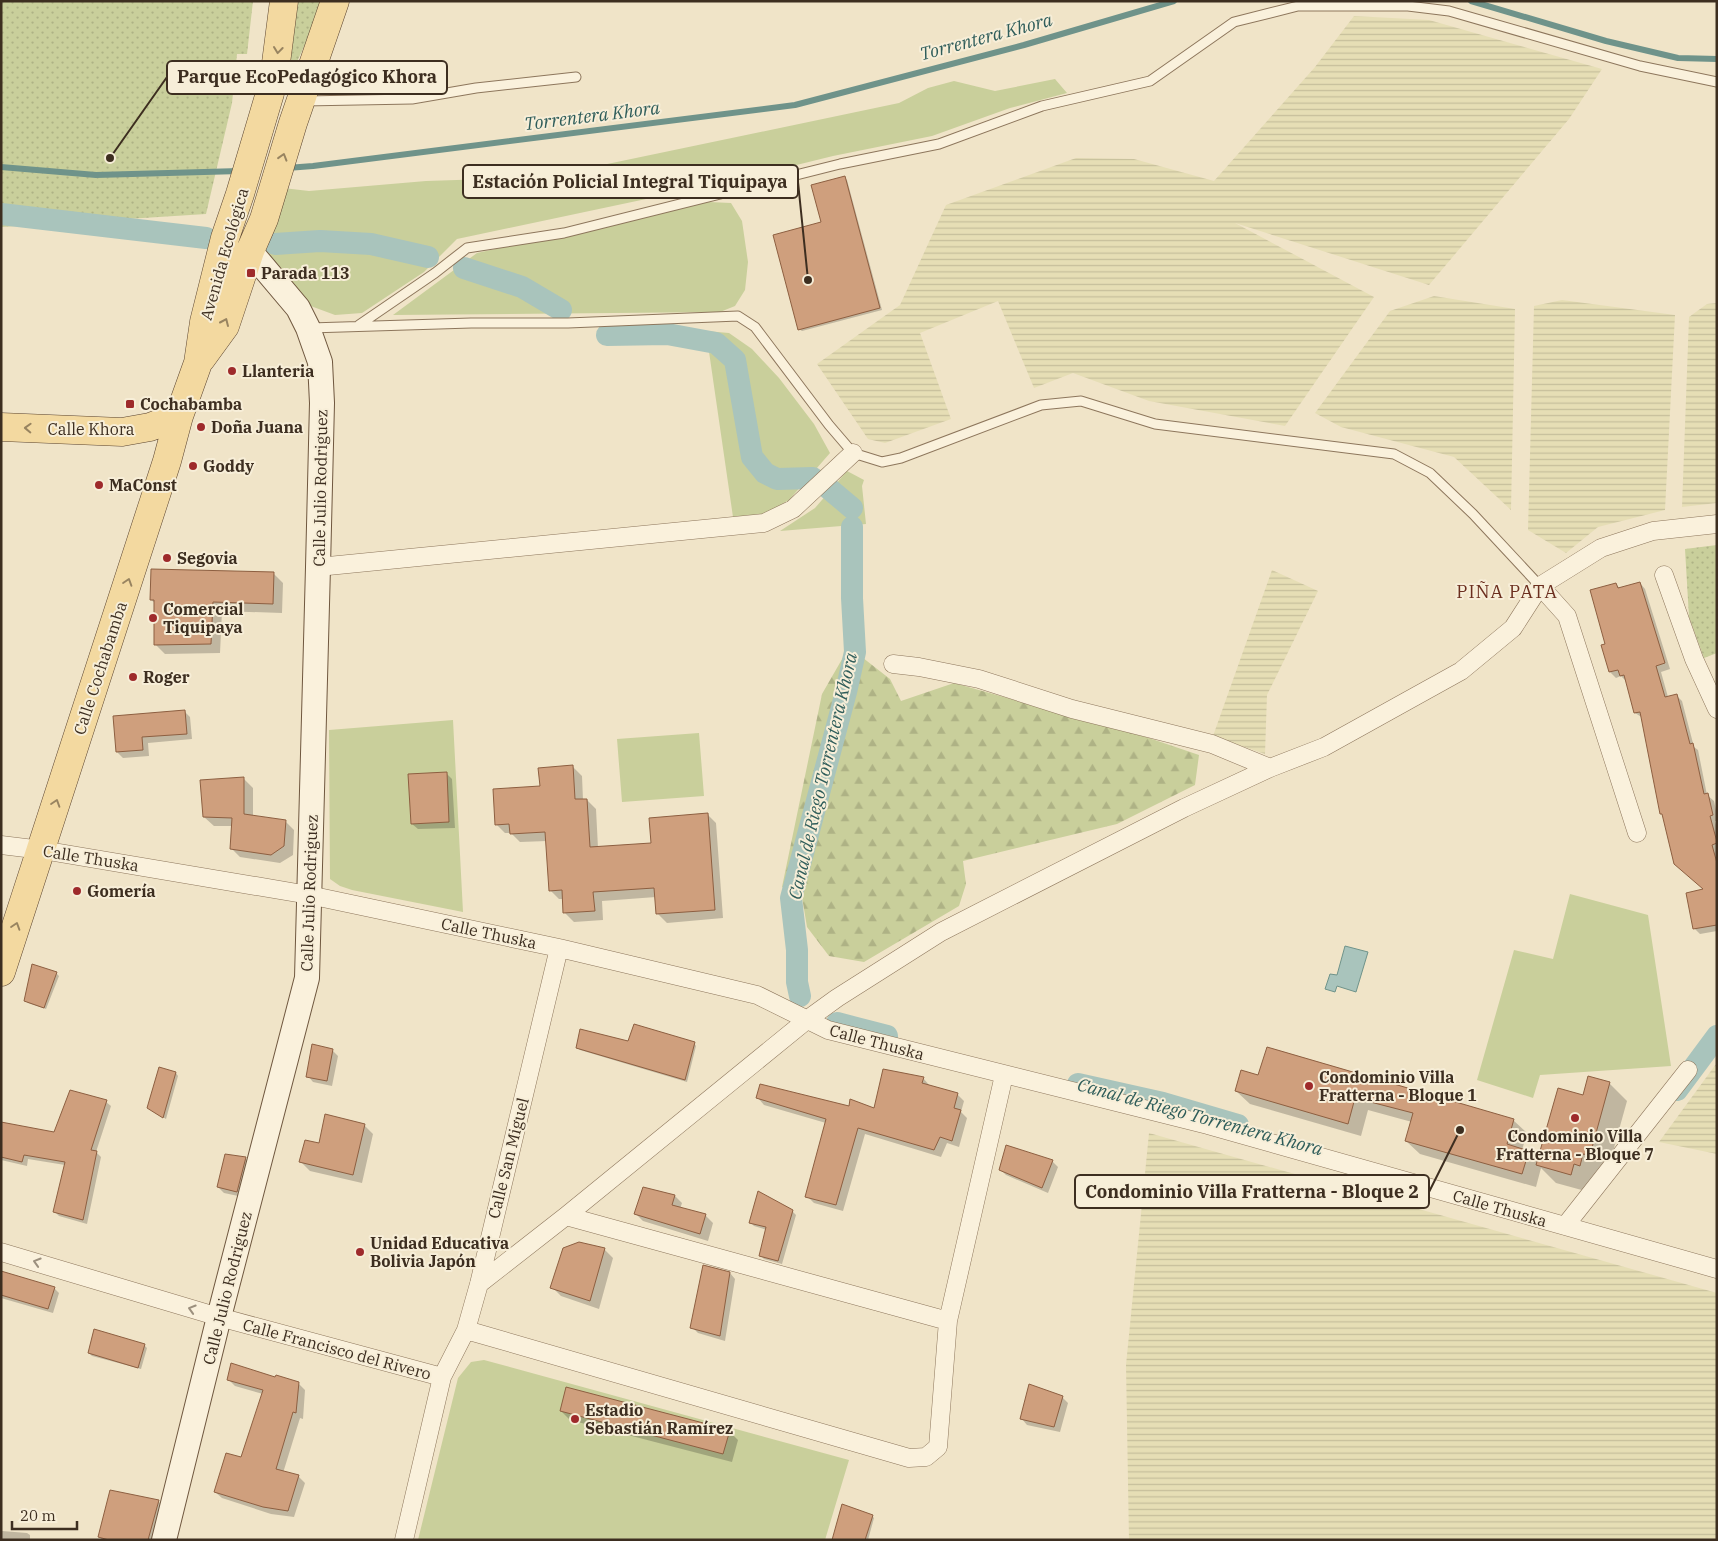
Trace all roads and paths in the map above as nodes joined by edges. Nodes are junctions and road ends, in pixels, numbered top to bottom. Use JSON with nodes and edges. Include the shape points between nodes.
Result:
{"nodes":[{"id":1,"x":284,"y":1,"type":"edge"},
{"id":2,"x":335,"y":1,"type":"edge"},
{"id":3,"x":576,"y":77,"type":"dead end"},
{"id":4,"x":1717,"y":82,"type":"edge"},
{"id":5,"x":297,"y":112,"type":"junction"},
{"id":6,"x":237,"y":202,"type":"junction"},
{"id":7,"x":250,"y":251,"type":"junction"},
{"id":8,"x":360,"y":325,"type":"junction"},
{"id":9,"x":308,"y":328,"type":"junction"},
{"id":10,"x":198,"y":363,"type":"junction"},
{"id":11,"x":179,"y":416,"type":"junction"},
{"id":12,"x":1,"y":427,"type":"edge"},
{"id":13,"x":853,"y":453,"type":"junction"},
{"id":14,"x":1717,"y":524,"type":"edge"},
{"id":15,"x":318,"y":567,"type":"junction"},
{"id":16,"x":1664,"y":575,"type":"dead end"},
{"id":17,"x":1540,"y":586,"type":"junction"},
{"id":18,"x":893,"y":664,"type":"dead end"},
{"id":19,"x":1717,"y":708,"type":"edge"},
{"id":20,"x":1270,"y":768,"type":"junction"},
{"id":21,"x":1637,"y":833,"type":"dead end"},
{"id":22,"x":1,"y":845,"type":"edge"},
{"id":23,"x":42,"y":850,"type":"junction"},
{"id":24,"x":309,"y":895,"type":"junction"},
{"id":25,"x":559,"y":948,"type":"junction"},
{"id":26,"x":1,"y":972,"type":"edge"},
{"id":27,"x":808,"y":1019,"type":"junction"},
{"id":28,"x":1688,"y":1070,"type":"dead end"},
{"id":29,"x":1004,"y":1075,"type":"junction"},
{"id":30,"x":566,"y":1216,"type":"junction"},
{"id":31,"x":1565,"y":1226,"type":"junction"},
{"id":32,"x":1,"y":1252,"type":"edge"},
{"id":33,"x":1717,"y":1270,"type":"edge"},
{"id":34,"x":479,"y":1284,"type":"junction"},
{"id":35,"x":219,"y":1317,"type":"junction"},
{"id":36,"x":948,"y":1321,"type":"junction"},
{"id":37,"x":466,"y":1330,"type":"junction"},
{"id":38,"x":442,"y":1377,"type":"junction"},
{"id":39,"x":164,"y":1540,"type":"edge"},
{"id":40,"x":404,"y":1540,"type":"edge"}],
"edges":[{"from":1,"to":6,"type":"main road","name":"Avenida Ecológica","one_way":true,"via":[[270,92]]},
{"from":2,"to":5,"type":"main road","name":"Avenida Ecológica"},
{"from":3,"to":5,"type":"lane"},
{"from":4,"to":8,"type":"lane","via":[[1640,66],[1449,11],[1408,6],[1298,6],[1234,22],[1150,81],[1042,106],[939,144],[840,164],[564,233],[467,248]]},
{"from":7,"to":5,"type":"main road","name":"Avenida Ecológica","one_way":true,"via":[[264,219]]},
{"from":6,"to":7,"type":"main road"},
{"from":6,"to":10,"type":"main road","name":"Avenida Ecológica","via":[[204,322]]},
{"from":7,"to":9,"type":"main road","name":"Calle Julio Rodriguez","via":[[298,308]]},
{"from":10,"to":7,"type":"main road","name":"Avenida Ecológica","one_way":true,"via":[[225,326]]},
{"from":8,"to":9,"type":"lane"},
{"from":8,"to":13,"type":"lane","via":[[568,323],[738,316],[755,327]]},
{"from":9,"to":15,"type":"main road","name":"Calle Julio Rodriguez","via":[[320,362],[322,403]]},
{"from":10,"to":11,"type":"main road","name":"Calle Cochabamba"},
{"from":11,"to":12,"type":"main road","name":"Calle Khora","one_way":true,"via":[[150,427],[122,432]]},
{"from":23,"to":11,"type":"main road","name":"Calle Cochabamba","one_way":true},
{"from":13,"to":15,"type":"street","via":[[793,510],[764,523]]},
{"from":13,"to":17,"type":"lane","via":[[882,462],[900,458],[1041,405],[1081,401],[1155,424],[1394,454],[1430,473],[1474,514]]},
{"from":14,"to":17,"type":"street","via":[[1653,531],[1601,548]]},
{"from":15,"to":24,"type":"main road","name":"Calle Julio Rodriguez"},
{"from":16,"to":19,"type":"street","via":[[1694,659]]},
{"from":17,"to":20,"type":"street","via":[[1513,628],[1461,671],[1324,747]]},
{"from":17,"to":21,"type":"street","via":[[1568,616]]},
{"from":18,"to":20,"type":"street","via":[[979,679],[1072,708],[1212,744]]},
{"from":20,"to":27,"type":"street","via":[[1175,812],[941,932]]},
{"from":22,"to":23,"type":"street","name":"Calle Thuska"},
{"from":23,"to":24,"type":"street","name":"Calle Thuska"},
{"from":26,"to":23,"type":"main road","name":"Calle Cochabamba","one_way":true},
{"from":24,"to":25,"type":"street","name":"Calle Thuska"},
{"from":24,"to":35,"type":"main road","name":"Calle Julio Rodriguez","via":[[307,978]]},
{"from":25,"to":27,"type":"street","name":"Calle Thuska","via":[[757,995]]},
{"from":25,"to":34,"type":"street","name":"Calle San Miguel"},
{"from":27,"to":29,"type":"street","name":"Calle Thuska","via":[[828,1030]]},
{"from":27,"to":30,"type":"street"},
{"from":28,"to":31,"type":"street"},
{"from":29,"to":31,"type":"street","name":"Calle Thuska","via":[[1208,1125]]},
{"from":29,"to":36,"type":"street"},
{"from":30,"to":34,"type":"street"},
{"from":30,"to":36,"type":"street"},
{"from":31,"to":33,"type":"street","name":"Calle Thuska"},
{"from":35,"to":32,"type":"street","name":"Calle Francisco del Rivero","one_way":true},
{"from":34,"to":37,"type":"street","name":"Calle San Miguel"},
{"from":35,"to":38,"type":"street","name":"Calle Francisco del Rivero"},
{"from":35,"to":39,"type":"main road","name":"Calle Julio Rodriguez"},
{"from":36,"to":37,"type":"street","via":[[938,1447],[926,1457],[909,1458]]},
{"from":37,"to":38,"type":"street","name":"Calle San Miguel"},
{"from":38,"to":40,"type":"street","name":"Calle San Miguel"}]}
